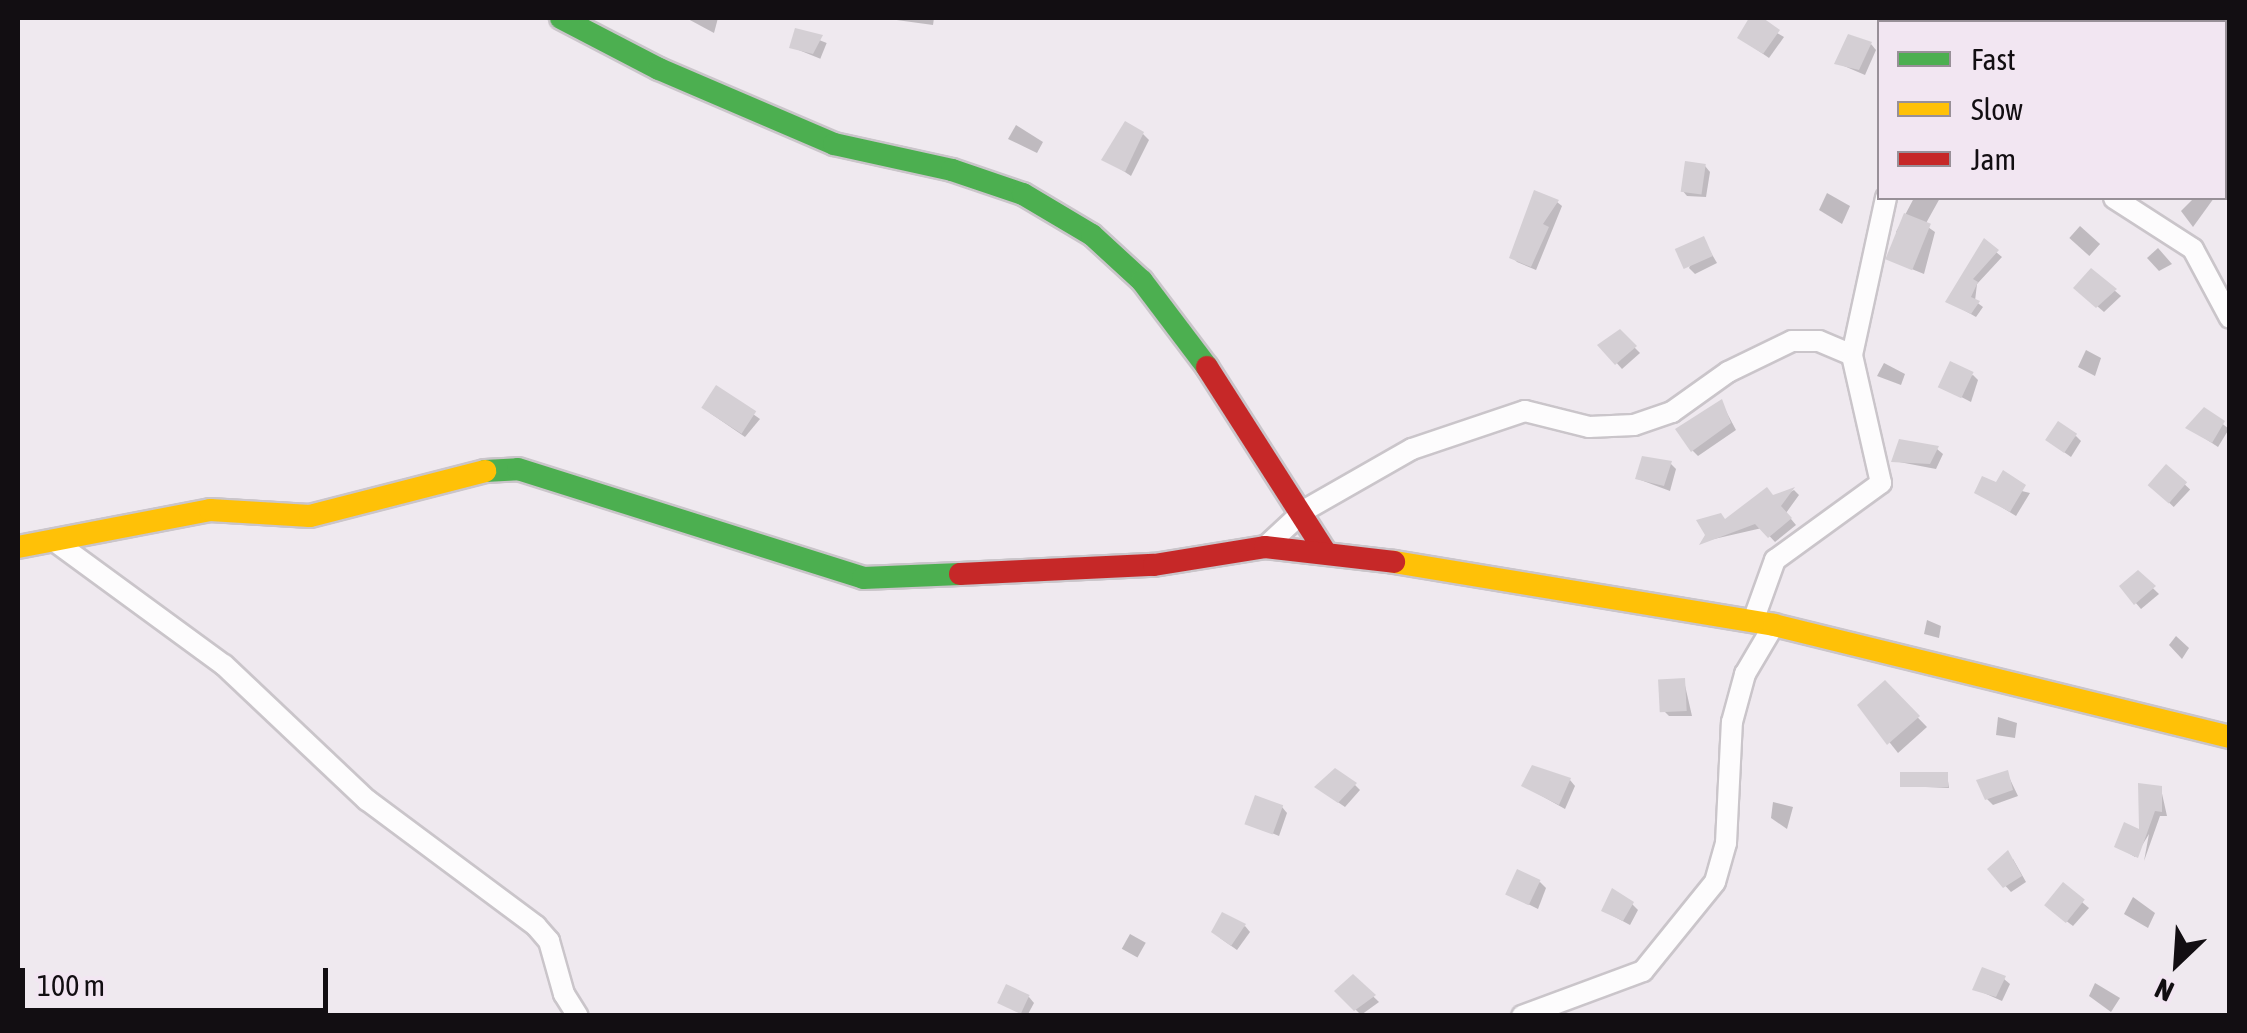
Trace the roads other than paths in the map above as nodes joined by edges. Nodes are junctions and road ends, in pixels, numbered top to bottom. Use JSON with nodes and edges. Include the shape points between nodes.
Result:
{"nodes":[{"id":1,"x":561,"y":18,"type":"edge"},
{"id":2,"x":1886,"y":200,"type":"edge"},
{"id":3,"x":2117,"y":200,"type":"edge"},
{"id":4,"x":2230,"y":318,"type":"edge"},
{"id":5,"x":1852,"y":355,"type":"junction"},
{"id":6,"x":1305,"y":510,"type":"junction"},
{"id":7,"x":53,"y":540,"type":"junction"},
{"id":8,"x":18,"y":546,"type":"edge"},
{"id":9,"x":1265,"y":547,"type":"junction"},
{"id":10,"x":1324,"y":550,"type":"junction"},
{"id":11,"x":1764,"y":623,"type":"junction"},
{"id":12,"x":2230,"y":737,"type":"edge"},
{"id":13,"x":578,"y":1016,"type":"edge"},
{"id":14,"x":1522,"y":1016,"type":"edge"}],
"edges":[{"from":1,"to":6,"type":"street","via":[[659,69],[834,144],[952,170],[1023,194],[1092,235],[1142,280]]},
{"from":2,"to":5,"type":"street"},
{"from":3,"to":4,"type":"street","via":[[2193,249]]},
{"from":5,"to":6,"type":"street","via":[[1819,341],[1792,341],[1728,372],[1672,412],[1634,424],[1589,427],[1525,412],[1412,449]]},
{"from":5,"to":11,"type":"street","via":[[1880,483],[1775,560]]},
{"from":6,"to":9,"type":"street"},
{"from":6,"to":10,"type":"street"},
{"from":7,"to":8,"type":"street"},
{"from":7,"to":9,"type":"street","via":[[210,510],[310,516],[463,473],[518,468],[578,483],[743,545],[888,582],[977,570],[1154,566]]},
{"from":7,"to":13,"type":"street","via":[[224,665],[367,800],[536,926],[549,942],[564,994]]},
{"from":9,"to":10,"type":"street"},
{"from":10,"to":11,"type":"street"},
{"from":11,"to":12,"type":"street"},
{"from":11,"to":14,"type":"street","via":[[1732,722],[1726,843],[1715,882],[1642,972]]}]}
